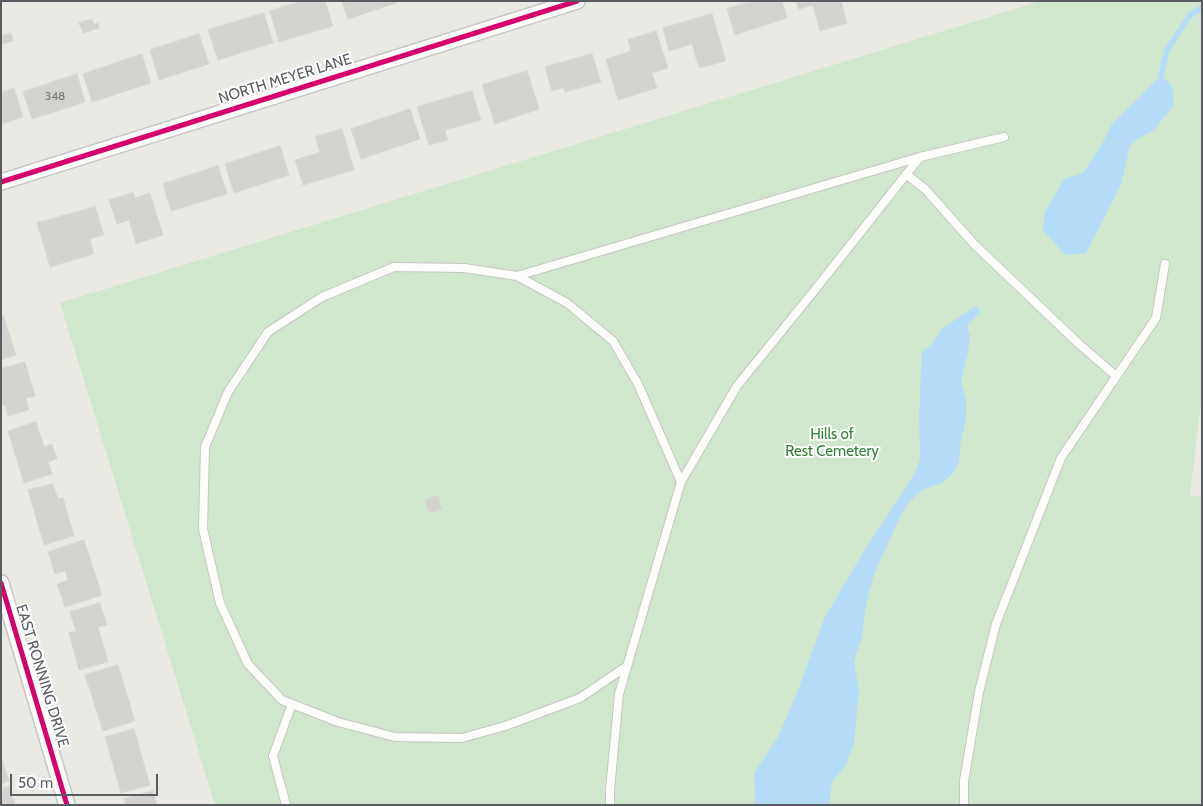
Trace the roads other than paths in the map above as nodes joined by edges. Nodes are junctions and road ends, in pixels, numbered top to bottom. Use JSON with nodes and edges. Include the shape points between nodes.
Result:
{"nodes":[{"id":1,"x":577,"y":1,"type":"edge"},
{"id":2,"x":1004,"y":137,"type":"dead end"},
{"id":3,"x":920,"y":157,"type":"junction"},
{"id":4,"x":906,"y":174,"type":"junction"},
{"id":5,"x":1,"y":182,"type":"edge"},
{"id":6,"x":1165,"y":264,"type":"dead end"},
{"id":7,"x":517,"y":276,"type":"junction"},
{"id":8,"x":1116,"y":376,"type":"junction"},
{"id":9,"x":681,"y":482,"type":"junction"},
{"id":10,"x":1,"y":583,"type":"edge"},
{"id":11,"x":627,"y":666,"type":"junction"},
{"id":12,"x":292,"y":704,"type":"junction"},
{"id":13,"x":67,"y":805,"type":"edge"},
{"id":14,"x":286,"y":805,"type":"edge"},
{"id":15,"x":610,"y":805,"type":"edge"},
{"id":16,"x":964,"y":805,"type":"edge"}],
"edges":[{"from":1,"to":5,"type":"street","name":"NORTH MEYER LANE"},
{"from":2,"to":3,"type":"lane"},
{"from":3,"to":4,"type":"lane"},
{"from":3,"to":7,"type":"lane"},
{"from":4,"to":8,"type":"lane","via":[[925,189],[975,245]]},
{"from":4,"to":9,"type":"lane","via":[[737,386]]},
{"from":6,"to":8,"type":"lane","via":[[1156,318]]},
{"from":7,"to":9,"type":"lane","via":[[567,303],[613,341],[638,384]]},
{"from":7,"to":12,"type":"lane","via":[[464,268],[394,267],[322,297],[268,332],[228,392],[205,447],[203,529],[220,603],[248,664],[282,700]]},
{"from":8,"to":16,"type":"lane","via":[[1061,458],[996,624],[978,701],[964,781]]},
{"from":9,"to":11,"type":"lane"},
{"from":10,"to":13,"type":"street","name":"EAST RONNING DRIVE"},
{"from":11,"to":12,"type":"lane","via":[[580,698],[462,738],[395,737],[338,722]]},
{"from":11,"to":15,"type":"lane","via":[[619,694]]},
{"from":12,"to":14,"type":"lane","via":[[273,756]]}]}
